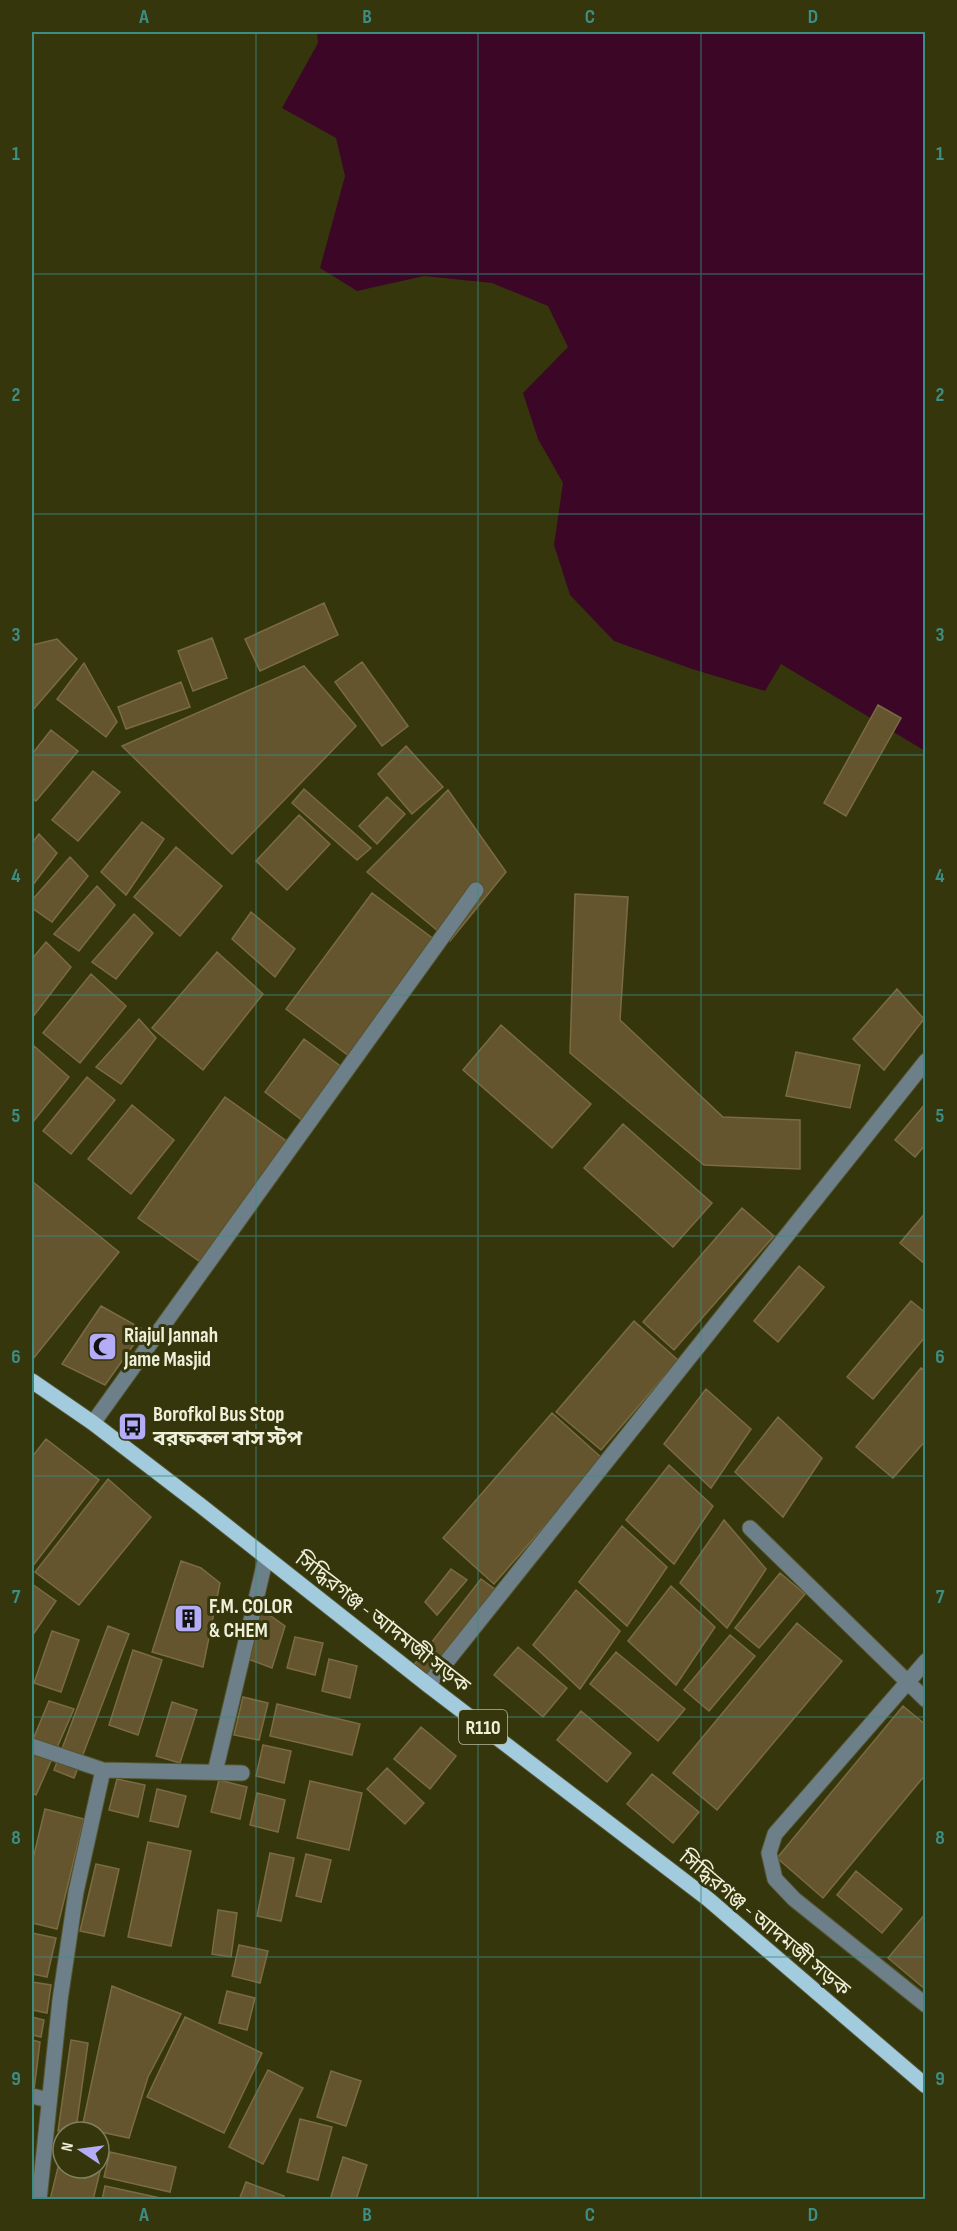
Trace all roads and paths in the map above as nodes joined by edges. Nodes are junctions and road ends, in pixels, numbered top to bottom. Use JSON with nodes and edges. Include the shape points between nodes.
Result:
{"nodes":[{"id":1,"x":476,"y":890,"type":"dead end"},
{"id":2,"x":926,"y":1060,"type":"edge"},
{"id":3,"x":32,"y":1381,"type":"edge"},
{"id":4,"x":93,"y":1423,"type":"junction"},
{"id":5,"x":750,"y":1528,"type":"dead end"},
{"id":6,"x":266,"y":1557,"type":"junction"},
{"id":7,"x":926,"y":1661,"type":"edge"},
{"id":8,"x":907,"y":1683,"type":"junction"},
{"id":9,"x":428,"y":1685,"type":"junction"},
{"id":10,"x":926,"y":1700,"type":"edge"},
{"id":11,"x":32,"y":1746,"type":"edge"},
{"id":12,"x":103,"y":1770,"type":"junction"},
{"id":13,"x":215,"y":1772,"type":"junction"},
{"id":14,"x":242,"y":1773,"type":"dead end"},
{"id":15,"x":926,"y":2005,"type":"edge"},
{"id":16,"x":926,"y":2086,"type":"edge"},
{"id":17,"x":32,"y":2096,"type":"edge"},
{"id":18,"x":49,"y":2100,"type":"junction"},
{"id":19,"x":39,"y":2199,"type":"edge"}],
"edges":[{"from":1,"to":4,"type":"street"},
{"from":2,"to":9,"type":"street"},
{"from":3,"to":4,"type":"main road","name":"সিদ্ধিরগঞ্জ - আদমজী সড়ক","number":"R110"},
{"from":4,"to":6,"type":"main road","name":"সিদ্ধিরগঞ্জ - আদমজী সড়ক","number":"R110"},
{"from":5,"to":8,"type":"street"},
{"from":6,"to":9,"type":"main road","name":"সিদ্ধিরগঞ্জ - আদমজী সড়ক","number":"R110"},
{"from":6,"to":13,"type":"street"},
{"from":7,"to":8,"type":"street"},
{"from":8,"to":10,"type":"street"},
{"from":8,"to":15,"type":"street","via":[[775,1834],[769,1853],[775,1878],[794,1899]]},
{"from":9,"to":16,"type":"main road","name":"সিদ্ধিরগঞ্জ - আদমজী সড়ক","number":"R110","via":[[708,1899]]},
{"from":11,"to":12,"type":"street"},
{"from":12,"to":13,"type":"street"},
{"from":12,"to":18,"type":"street","via":[[76,1892]]},
{"from":13,"to":14,"type":"street"},
{"from":17,"to":18,"type":"street"},
{"from":18,"to":19,"type":"street"}]}
